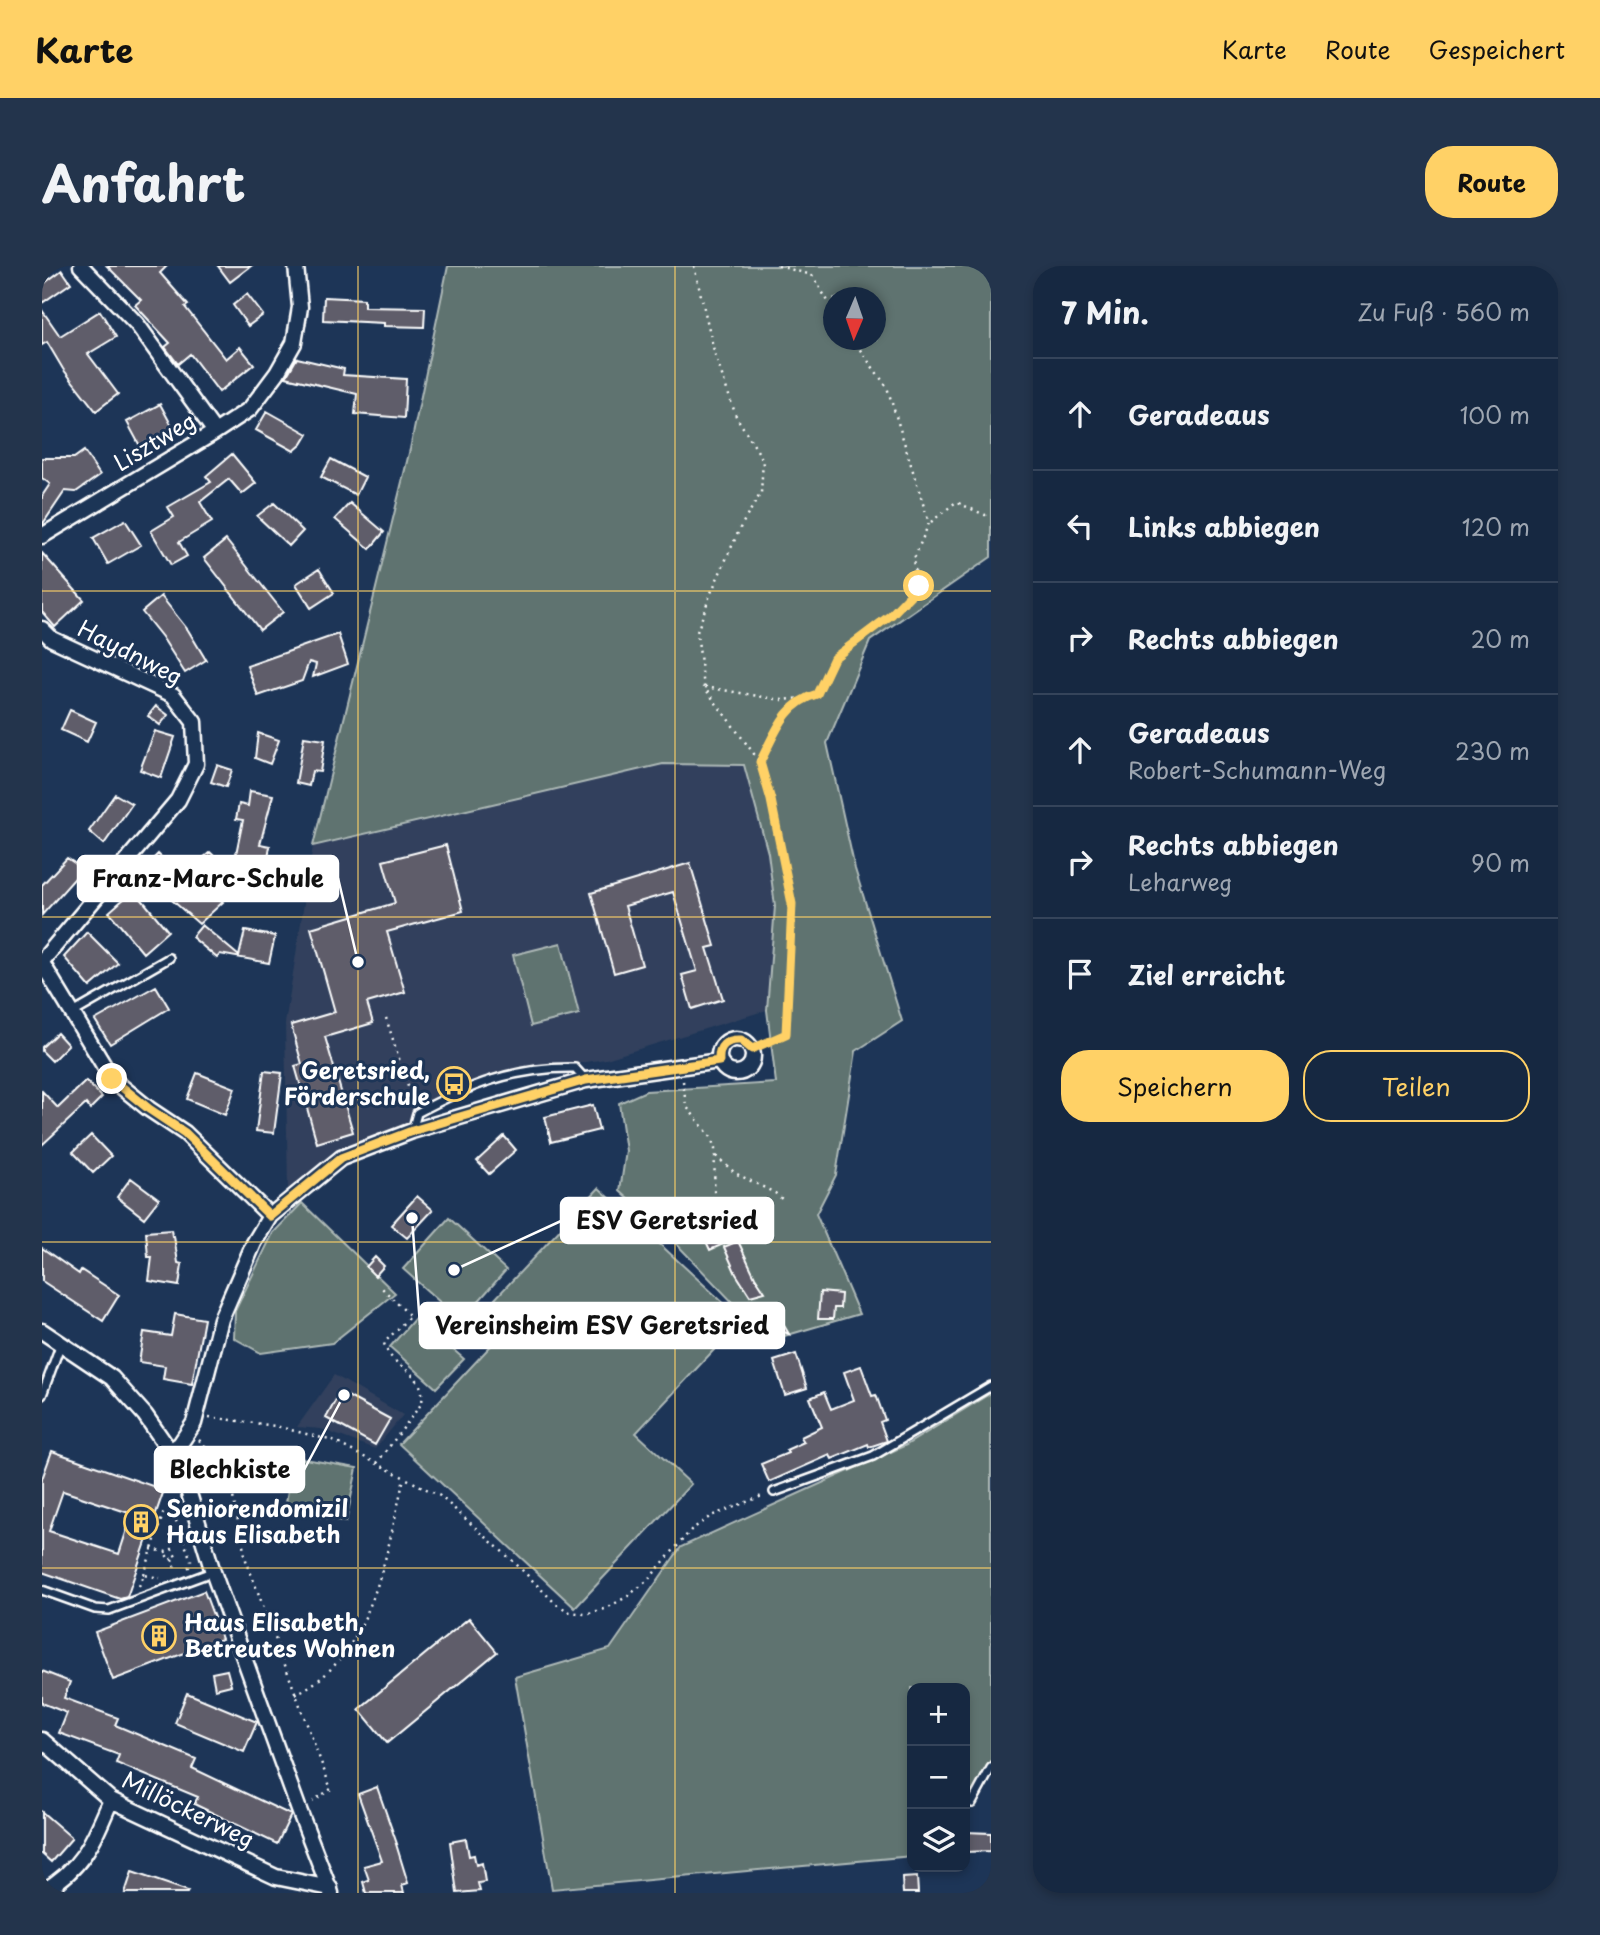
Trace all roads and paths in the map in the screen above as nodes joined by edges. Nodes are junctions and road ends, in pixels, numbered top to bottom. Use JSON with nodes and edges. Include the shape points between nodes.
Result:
{"nodes":[{"id":1,"x":81,"y":266,"type":"edge"},
{"id":2,"x":296,"y":266,"type":"edge"},
{"id":3,"x":694,"y":266,"type":"edge"},
{"id":4,"x":778,"y":266,"type":"edge"},
{"id":5,"x":823,"y":293,"type":"edge"},
{"id":6,"x":860,"y":350,"type":"edge"},
{"id":7,"x":215,"y":432,"type":"junction"},
{"id":8,"x":991,"y":514,"type":"edge"},
{"id":9,"x":929,"y":523,"type":"junction"},
{"id":10,"x":42,"y":536,"type":"edge"},
{"id":11,"x":42,"y":629,"type":"edge"},
{"id":12,"x":704,"y":687,"type":"junction"},
{"id":13,"x":802,"y":698,"type":"junction"},
{"id":14,"x":760,"y":762,"type":"junction"},
{"id":15,"x":169,"y":958,"type":"dead end"},
{"id":16,"x":42,"y":962,"type":"edge"},
{"id":17,"x":72,"y":1014,"type":"junction"},
{"id":18,"x":386,"y":1018,"type":"dead end"},
{"id":19,"x":752,"y":1049,"type":"junction"},
{"id":20,"x":719,"y":1061,"type":"junction"},
{"id":21,"x":682,"y":1066,"type":"junction"},
{"id":22,"x":586,"y":1080,"type":"junction"},
{"id":23,"x":417,"y":1113,"type":"junction"},
{"id":24,"x":412,"y":1131,"type":"junction"},
{"id":25,"x":715,"y":1155,"type":"junction"},
{"id":26,"x":783,"y":1200,"type":"dead end"},
{"id":27,"x":706,"y":1210,"type":"dead end"},
{"id":28,"x":270,"y":1216,"type":"junction"},
{"id":29,"x":382,"y":1288,"type":"dead end"},
{"id":30,"x":42,"y":1331,"type":"edge"},
{"id":31,"x":61,"y":1343,"type":"junction"},
{"id":32,"x":991,"y":1386,"type":"edge"},
{"id":33,"x":42,"y":1395,"type":"edge"},
{"id":34,"x":196,"y":1416,"type":"junction"},
{"id":35,"x":190,"y":1430,"type":"junction"},
{"id":36,"x":170,"y":1451,"type":"junction"},
{"id":37,"x":377,"y":1463,"type":"junction"},
{"id":38,"x":404,"y":1478,"type":"junction"},
{"id":39,"x":774,"y":1492,"type":"joint"},
{"id":40,"x":151,"y":1549,"type":"junction"},
{"id":41,"x":165,"y":1552,"type":"junction"},
{"id":42,"x":172,"y":1559,"type":"junction"},
{"id":43,"x":176,"y":1572,"type":"junction"},
{"id":44,"x":213,"y":1572,"type":"junction"},
{"id":45,"x":144,"y":1575,"type":"junction"},
{"id":46,"x":42,"y":1590,"type":"edge"},
{"id":47,"x":143,"y":1597,"type":"junction"},
{"id":48,"x":295,"y":1694,"type":"junction"},
{"id":49,"x":42,"y":1740,"type":"edge"},
{"id":50,"x":991,"y":1768,"type":"edge"},
{"id":51,"x":111,"y":1800,"type":"junction"},
{"id":52,"x":972,"y":1804,"type":"dead end"},
{"id":53,"x":299,"y":1811,"type":"junction"},
{"id":54,"x":331,"y":1891,"type":"edge"},
{"id":55,"x":42,"y":1892,"type":"edge"}],
"edges":[{"from":1,"to":7,"type":"street","name":"Lisztweg","via":[[137,324]]},
{"from":2,"to":7,"type":"street","via":[[300,307],[294,343],[250,409]]},
{"from":3,"to":12,"type":"path","via":[[715,355],[736,415],[763,460],[761,494],[741,526],[697,632]]},
{"from":4,"to":5,"type":"path","via":[[812,275]]},
{"from":6,"to":9,"type":"path","via":[[887,387]]},
{"from":7,"to":10,"type":"street","name":"Lisztweg"},
{"from":8,"to":9,"type":"path","via":[[956,502]]},
{"from":9,"to":13,"type":"path","via":[[913,561],[919,586],[891,615],[834,658],[817,694]]},
{"from":11,"to":16,"type":"street","name":"Haydnweg","via":[[52,639],[173,695],[194,722],[195,764],[178,800]]},
{"from":12,"to":13,"type":"path","via":[[782,700]]},
{"from":12,"to":14,"type":"path"},
{"from":13,"to":14,"type":"path","via":[[785,715]]},
{"from":14,"to":19,"type":"path","via":[[792,904],[786,1034]]},
{"from":15,"to":17,"type":"lane"},
{"from":16,"to":17,"type":"street"},
{"from":17,"to":28,"type":"street","via":[[112,1079],[185,1133]]},
{"from":18,"to":23,"type":"path"},
{"from":19,"to":20,"type":"street","via":[[741,1040],[729,1040],[722,1046]]},
{"from":19,"to":20,"type":"street","via":[[753,1061],[745,1071],[732,1073]]},
{"from":20,"to":21,"type":"street"},
{"from":21,"to":22,"type":"street"},
{"from":21,"to":25,"type":"path","via":[[687,1106],[711,1137]]},
{"from":22,"to":23,"type":"lane","via":[[575,1068],[513,1073],[457,1091]]},
{"from":22,"to":24,"type":"street"},
{"from":23,"to":24,"type":"lane"},
{"from":24,"to":28,"type":"street","via":[[341,1158]]},
{"from":25,"to":26,"type":"path","via":[[735,1173]]},
{"from":25,"to":27,"type":"path","via":[[714,1196]]},
{"from":28,"to":34,"type":"street","via":[[221,1319]]},
{"from":29,"to":37,"type":"path","via":[[410,1316],[384,1343],[386,1354],[418,1380],[423,1394],[422,1403]]},
{"from":30,"to":31,"type":"street"},
{"from":31,"to":33,"type":"lane"},
{"from":31,"to":36,"type":"street","via":[[112,1378]]},
{"from":32,"to":39,"type":"lane","via":[[873,1456]]},
{"from":34,"to":35,"type":"street"},
{"from":34,"to":37,"type":"path","via":[[276,1426],[334,1441]]},
{"from":35,"to":36,"type":"street"},
{"from":35,"to":48,"type":"path","via":[[227,1468],[246,1560]]},
{"from":36,"to":44,"type":"street","via":[[184,1478]]},
{"from":37,"to":38,"type":"path"},
{"from":38,"to":39,"type":"path","via":[[440,1496],[556,1604],[585,1614],[628,1596],[691,1530],[711,1516]]},
{"from":38,"to":48,"type":"path","via":[[365,1621],[335,1665]]},
{"from":40,"to":41,"type":"path"},
{"from":40,"to":43,"type":"path","via":[[163,1514],[169,1510],[191,1560],[189,1567]]},
{"from":40,"to":45,"type":"path"},
{"from":41,"to":42,"type":"path"},
{"from":41,"to":42,"type":"path","via":[[172,1549],[176,1557]]},
{"from":42,"to":43,"type":"path"},
{"from":43,"to":45,"type":"path","via":[[158,1579]]},
{"from":44,"to":47,"type":"lane"},
{"from":44,"to":53,"type":"street"},
{"from":45,"to":47,"type":"path","via":[[137,1591]]},
{"from":46,"to":47,"type":"lane","via":[[95,1609]]},
{"from":48,"to":53,"type":"path","via":[[331,1789]]},
{"from":49,"to":51,"type":"street","name":"Millöckerweg"},
{"from":50,"to":52,"type":"lane"},
{"from":51,"to":54,"type":"street","name":"Millöckerweg","via":[[276,1877]]},
{"from":51,"to":55,"type":"street","via":[[91,1847],[63,1880]]},
{"from":53,"to":54,"type":"street"}]}
